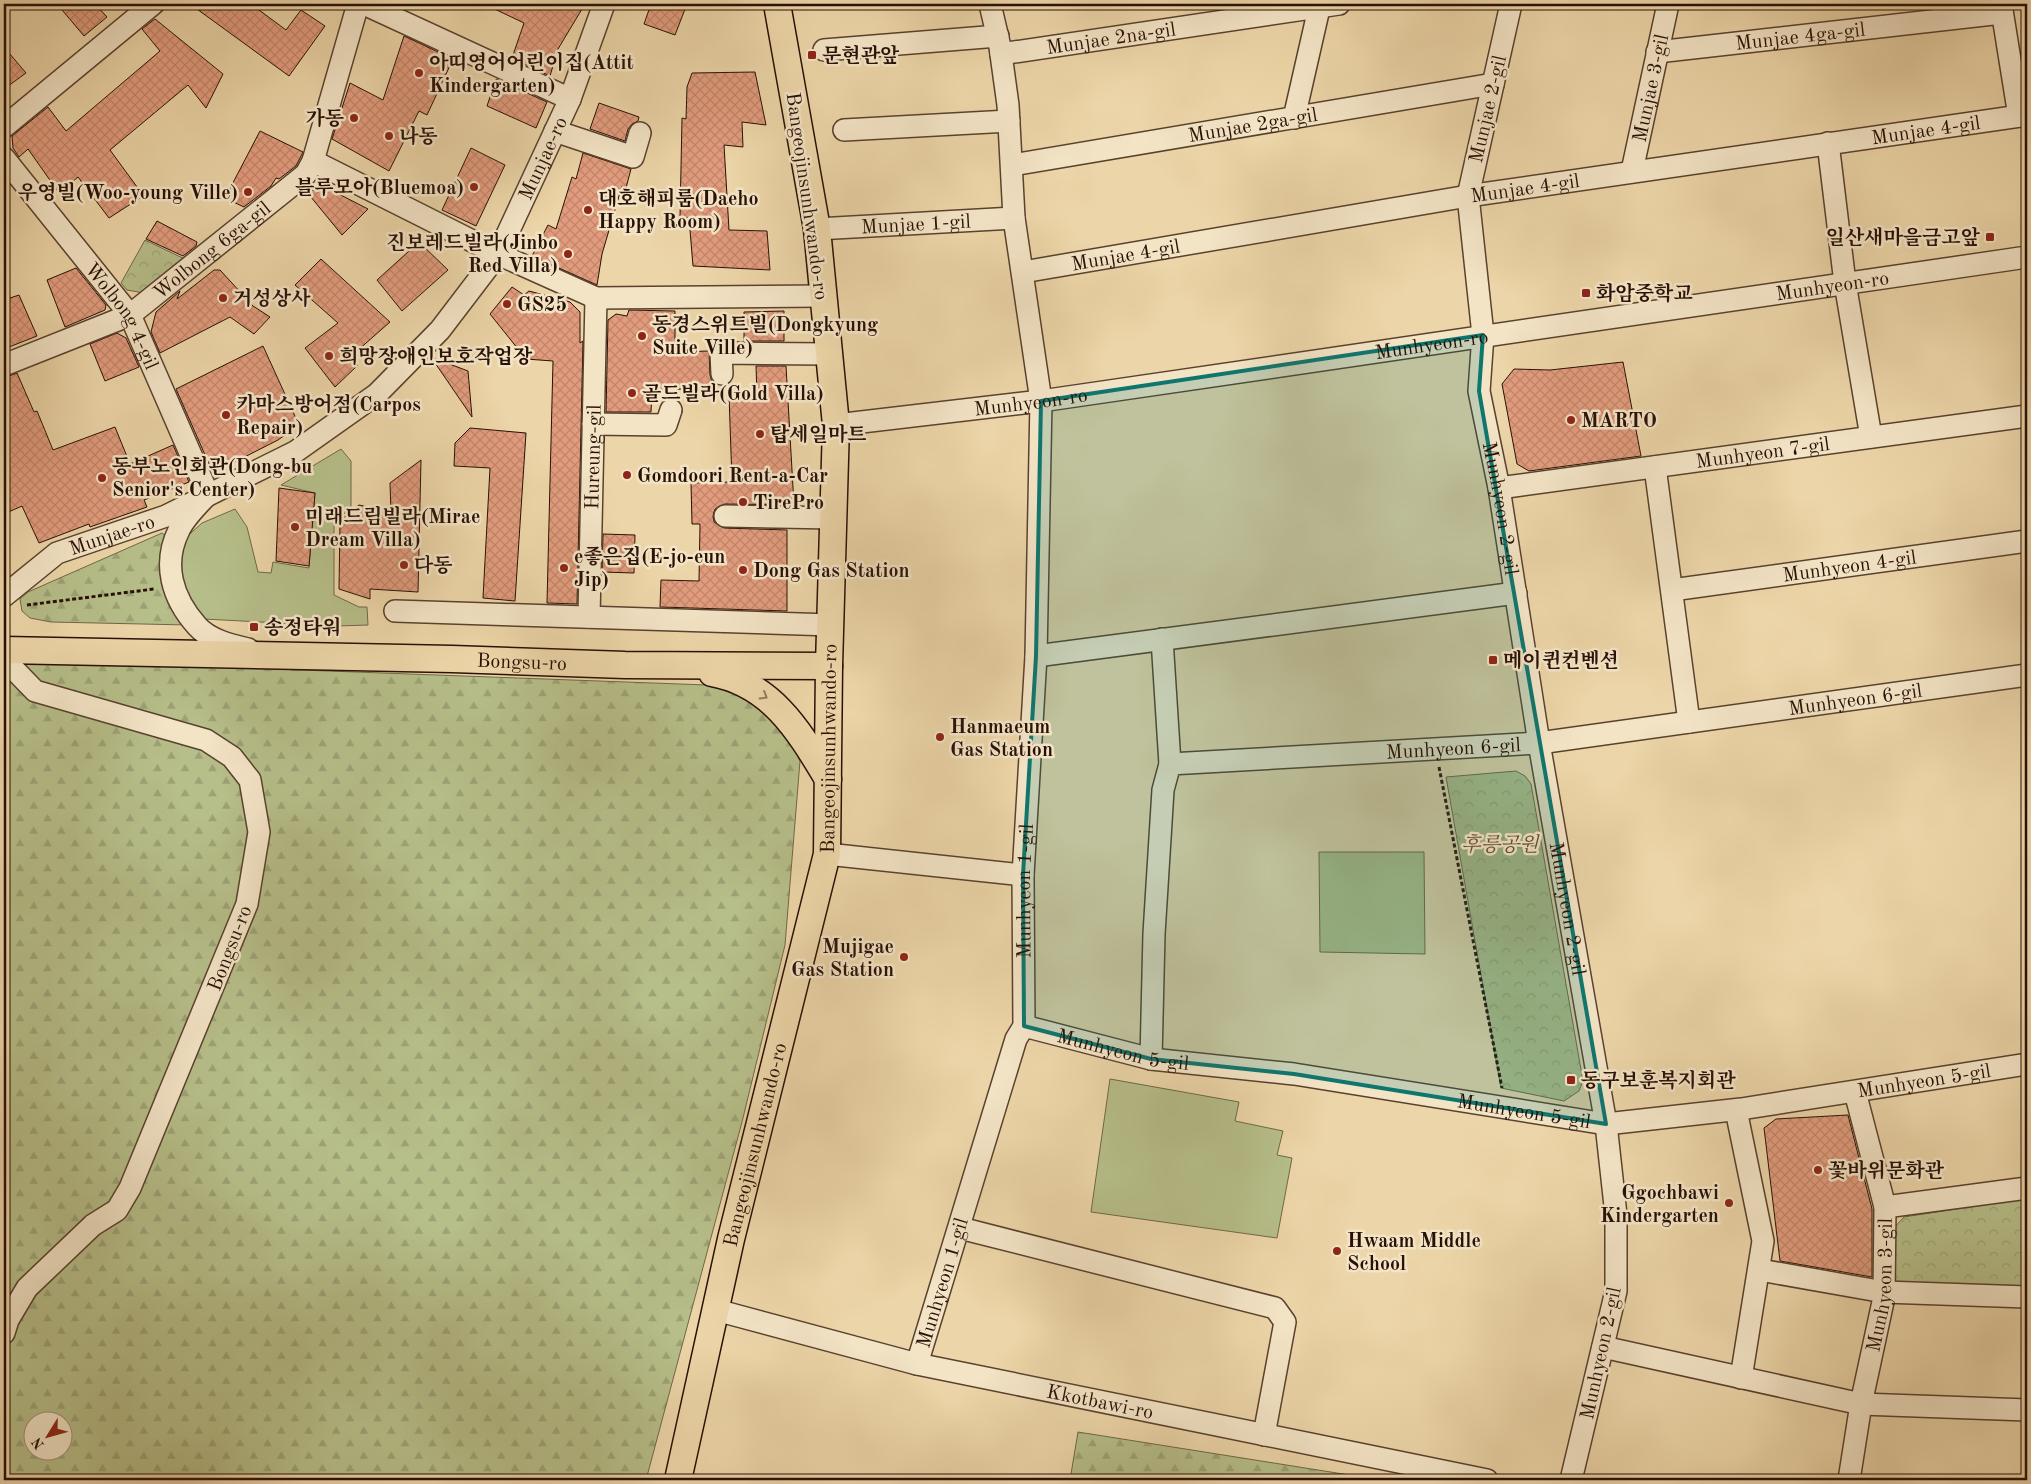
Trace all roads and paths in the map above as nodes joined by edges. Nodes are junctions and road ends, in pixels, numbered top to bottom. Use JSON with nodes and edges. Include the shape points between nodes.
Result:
{"nodes":[{"id":1,"x":153,"y":4,"type":"edge"},
{"id":2,"x":358,"y":4,"type":"edge"},
{"id":3,"x":364,"y":4,"type":"edge"},
{"id":4,"x":604,"y":4,"type":"edge"},
{"id":5,"x":777,"y":4,"type":"edge"},
{"id":6,"x":990,"y":4,"type":"edge"},
{"id":7,"x":1511,"y":4,"type":"edge"},
{"id":8,"x":1668,"y":4,"type":"edge"},
{"id":9,"x":1326,"y":5,"type":"edge"},
{"id":10,"x":2002,"y":8,"type":"edge"},
{"id":11,"x":999,"y":45,"type":"junction"},
{"id":12,"x":824,"y":50,"type":"dead end"},
{"id":13,"x":1657,"y":52,"type":"junction"},
{"id":14,"x":1493,"y":84,"type":"junction"},
{"id":15,"x":570,"y":98,"type":"junction"},
{"id":16,"x":2023,"y":116,"type":"edge"},
{"id":17,"x":1294,"y":118,"type":"junction"},
{"id":18,"x":1009,"y":121,"type":"junction"},
{"id":19,"x":4,"y":127,"type":"edge"},
{"id":20,"x":844,"y":130,"type":"dead end"},
{"id":21,"x":555,"y":131,"type":"junction"},
{"id":22,"x":640,"y":133,"type":"dead end"},
{"id":23,"x":1828,"y":143,"type":"junction"},
{"id":24,"x":4,"y":158,"type":"edge"},
{"id":25,"x":313,"y":161,"type":"junction"},
{"id":26,"x":1012,"y":166,"type":"junction"},
{"id":27,"x":1632,"y":171,"type":"junction"},
{"id":28,"x":1468,"y":196,"type":"junction"},
{"id":29,"x":1014,"y":218,"type":"junction"},
{"id":30,"x":817,"y":229,"type":"junction"},
{"id":31,"x":498,"y":254,"type":"junction"},
{"id":32,"x":2027,"y":256,"type":"edge"},
{"id":33,"x":1023,"y":272,"type":"junction"},
{"id":34,"x":1845,"y":283,"type":"junction"},
{"id":35,"x":824,"y":296,"type":"junction"},
{"id":36,"x":596,"y":298,"type":"junction"},
{"id":37,"x":130,"y":315,"type":"junction"},
{"id":38,"x":1483,"y":335,"type":"junction"},
{"id":39,"x":830,"y":354,"type":"junction"},
{"id":40,"x":4,"y":366,"type":"edge"},
{"id":41,"x":722,"y":374,"type":"dead end"},
{"id":42,"x":1041,"y":401,"type":"junction"},
{"id":43,"x":671,"y":410,"type":"dead end"},
{"id":44,"x":2027,"y":416,"type":"edge"},
{"id":45,"x":593,"y":424,"type":"junction"},
{"id":46,"x":836,"y":425,"type":"junction"},
{"id":47,"x":1871,"y":437,"type":"junction"},
{"id":48,"x":1656,"y":467,"type":"junction"},
{"id":49,"x":1499,"y":488,"type":"junction"},
{"id":50,"x":208,"y":494,"type":"junction"},
{"id":51,"x":725,"y":516,"type":"dead end"},
{"id":52,"x":835,"y":518,"type":"junction"},
{"id":53,"x":2027,"y":541,"type":"edge"},
{"id":54,"x":172,"y":586,"type":"junction"},
{"id":55,"x":1672,"y":590,"type":"junction"},
{"id":56,"x":1516,"y":593,"type":"junction"},
{"id":57,"x":4,"y":596,"type":"edge"},
{"id":58,"x":24,"y":605,"type":"dead end"},
{"id":59,"x":395,"y":611,"type":"dead end"},
{"id":60,"x":589,"y":617,"type":"junction"},
{"id":61,"x":831,"y":626,"type":"junction"},
{"id":62,"x":1162,"y":639,"type":"junction"},
{"id":63,"x":4,"y":650,"type":"edge"},
{"id":64,"x":280,"y":656,"type":"junction"},
{"id":65,"x":1036,"y":656,"type":"junction"},
{"id":66,"x":4,"y":660,"type":"edge"},
{"id":67,"x":669,"y":665,"type":"junction"},
{"id":68,"x":829,"y":666,"type":"junction"},
{"id":69,"x":2027,"y":675,"type":"edge"},
{"id":70,"x":1689,"y":722,"type":"junction"},
{"id":71,"x":1539,"y":743,"type":"junction"},
{"id":72,"x":1435,"y":749,"type":"junction"},
{"id":73,"x":1170,"y":764,"type":"junction"},
{"id":74,"x":828,"y":779,"type":"junction"},
{"id":75,"x":827,"y":854,"type":"junction"},
{"id":76,"x":1023,"y":875,"type":"junction"},
{"id":77,"x":1024,"y":1026,"type":"junction"},
{"id":78,"x":1151,"y":1059,"type":"junction"},
{"id":79,"x":2027,"y":1064,"type":"edge"},
{"id":80,"x":1854,"y":1092,"type":"junction"},
{"id":81,"x":1506,"y":1108,"type":"junction"},
{"id":82,"x":1736,"y":1110,"type":"junction"},
{"id":83,"x":1606,"y":1124,"type":"junction"},
{"id":84,"x":2027,"y":1188,"type":"edge"},
{"id":85,"x":1885,"y":1207,"type":"junction"},
{"id":86,"x":960,"y":1228,"type":"junction"},
{"id":87,"x":1760,"y":1270,"type":"junction"},
{"id":88,"x":1884,"y":1292,"type":"junction"},
{"id":89,"x":2027,"y":1297,"type":"edge"},
{"id":90,"x":716,"y":1310,"type":"junction"},
{"id":91,"x":4,"y":1333,"type":"edge"},
{"id":92,"x":1602,"y":1347,"type":"junction"},
{"id":93,"x":918,"y":1364,"type":"junction"},
{"id":94,"x":1741,"y":1378,"type":"junction"},
{"id":95,"x":1861,"y":1404,"type":"junction"},
{"id":96,"x":2027,"y":1410,"type":"edge"},
{"id":97,"x":1264,"y":1434,"type":"junction"},
{"id":98,"x":678,"y":1480,"type":"edge"},
{"id":99,"x":1487,"y":1480,"type":"edge"},
{"id":100,"x":1571,"y":1480,"type":"edge"},
{"id":101,"x":1849,"y":1480,"type":"edge"}],
"edges":[{"from":1,"to":19,"type":"street"},
{"from":2,"to":25,"type":"street","name":"Wolbong 6ga-gil"},
{"from":3,"to":15,"type":"street"},
{"from":4,"to":15,"type":"street","name":"Munjae-ro"},
{"from":5,"to":30,"type":"main road","name":"Bangeojinsunhwando-ro"},
{"from":6,"to":11,"type":"street"},
{"from":7,"to":14,"type":"street","name":"Munjae 2-gil"},
{"from":8,"to":13,"type":"street","name":"Munjae 3-gil"},
{"from":9,"to":11,"type":"street","name":"Munjae 2na-gil"},
{"from":9,"to":17,"type":"street"},
{"from":10,"to":13,"type":"street","name":"Munjae 4ga-gil"},
{"from":10,"to":16,"type":"street","name":"Munjae 4ga-gil"},
{"from":11,"to":12,"type":"street"},
{"from":11,"to":18,"type":"street"},
{"from":13,"to":27,"type":"street","name":"Munjae 3-gil"},
{"from":14,"to":17,"type":"street","name":"Munjae 2ga-gil"},
{"from":14,"to":28,"type":"street","name":"Munjae 2-gil"},
{"from":15,"to":21,"type":"street","name":"Munjae-ro"},
{"from":16,"to":23,"type":"street","name":"Munjae 4-gil"},
{"from":17,"to":26,"type":"street","name":"Munjae 2ga-gil"},
{"from":18,"to":20,"type":"street"},
{"from":18,"to":26,"type":"street"},
{"from":21,"to":22,"type":"street","via":[[633,157]]},
{"from":21,"to":31,"type":"street","name":"Munjae-ro"},
{"from":23,"to":27,"type":"street","name":"Munjae 4-gil"},
{"from":23,"to":34,"type":"street"},
{"from":24,"to":37,"type":"street","name":"Wolbong 4-gil"},
{"from":25,"to":31,"type":"street"},
{"from":25,"to":37,"type":"street","name":"Wolbong 6ga-gil","via":[[306,174]]},
{"from":26,"to":29,"type":"street"},
{"from":27,"to":28,"type":"street","name":"Munjae 4-gil"},
{"from":28,"to":33,"type":"street","name":"Munjae 4-gil"},
{"from":28,"to":38,"type":"street","name":"Munjae 2-gil"},
{"from":29,"to":30,"type":"street","name":"Munjae 1-gil"},
{"from":29,"to":33,"type":"street"},
{"from":30,"to":35,"type":"main road","name":"Bangeojinsunhwando-ro"},
{"from":31,"to":36,"type":"street"},
{"from":31,"to":50,"type":"street","name":"Munjae-ro","via":[[440,330],[377,394],[296,452]]},
{"from":32,"to":34,"type":"street","name":"Munhyeon-ro"},
{"from":33,"to":42,"type":"street"},
{"from":34,"to":38,"type":"street","name":"Munhyeon-ro"},
{"from":34,"to":47,"type":"street"},
{"from":35,"to":36,"type":"street"},
{"from":35,"to":39,"type":"main road","name":"Bangeojinsunhwando-ro"},
{"from":36,"to":45,"type":"street","name":"Hureung-gil"},
{"from":37,"to":40,"type":"street","name":"Wolbong 6ga-gil"},
{"from":37,"to":50,"type":"street","name":"Wolbong 4-gil"},
{"from":38,"to":42,"type":"street","name":"Munhyeon-ro"},
{"from":38,"to":49,"type":"street","name":"Munhyeon 2-gil","via":[[1479,390]]},
{"from":39,"to":41,"type":"street","via":[[721,353]]},
{"from":39,"to":46,"type":"main road","name":"Bangeojinsunhwando-ro"},
{"from":42,"to":46,"type":"street","name":"Munhyeon-ro"},
{"from":42,"to":65,"type":"street","name":"Munhyeon 1-gil"},
{"from":43,"to":45,"type":"street","via":[[666,425]]},
{"from":44,"to":47,"type":"street","name":"Munhyeon 7-gil"},
{"from":45,"to":60,"type":"street","name":"Hureung-gil"},
{"from":46,"to":52,"type":"main road","name":"Bangeojinsunhwando-ro"},
{"from":47,"to":48,"type":"street","name":"Munhyeon 7-gil"},
{"from":48,"to":49,"type":"street","name":"Munhyeon 7-gil"},
{"from":48,"to":55,"type":"street"},
{"from":49,"to":56,"type":"street","name":"Munhyeon 2-gil"},
{"from":50,"to":54,"type":"street","via":[[179,529],[170,556]]},
{"from":50,"to":57,"type":"street","name":"Munjae-ro","via":[[166,516],[57,553]]},
{"from":51,"to":52,"type":"street"},
{"from":52,"to":61,"type":"main road","name":"Bangeojinsunhwando-ro"},
{"from":53,"to":55,"type":"street","name":"Munhyeon 4-gil"},
{"from":54,"to":58,"type":"path"},
{"from":54,"to":64,"type":"street","via":[[197,627],[224,643]]},
{"from":55,"to":70,"type":"street"},
{"from":56,"to":62,"type":"street"},
{"from":56,"to":71,"type":"street","name":"Munhyeon 2-gil"},
{"from":59,"to":60,"type":"street"},
{"from":60,"to":61,"type":"street"},
{"from":61,"to":68,"type":"main road","name":"Bangeojinsunhwando-ro"},
{"from":62,"to":65,"type":"street"},
{"from":62,"to":73,"type":"street"},
{"from":63,"to":64,"type":"main road","name":"Bongsu-ro"},
{"from":64,"to":67,"type":"main road","name":"Bongsu-ro"},
{"from":65,"to":76,"type":"street","name":"Munhyeon 1-gil"},
{"from":66,"to":91,"type":"street","name":"Bongsu-ro","via":[[35,691],[206,740],[232,757],[250,780],[259,832],[248,904],[130,1188],[117,1210],[93,1224],[26,1288]]},
{"from":67,"to":68,"type":"main road","name":"Bongsu-ro"},
{"from":67,"to":74,"type":"main road","one_way":true,"via":[[730,676],[771,699],[806,743]]},
{"from":68,"to":74,"type":"main road","name":"Bangeojinsunhwando-ro"},
{"from":69,"to":70,"type":"street","name":"Munhyeon 6-gil"},
{"from":70,"to":71,"type":"street","name":"Munhyeon 6-gil"},
{"from":71,"to":72,"type":"street","name":"Munhyeon 6-gil"},
{"from":71,"to":83,"type":"street","name":"Munhyeon 2-gil"},
{"from":72,"to":73,"type":"street","name":"Munhyeon 6-gil"},
{"from":72,"to":81,"type":"path"},
{"from":73,"to":78,"type":"street","via":[[1163,790],[1154,934]]},
{"from":74,"to":75,"type":"main road","name":"Bangeojinsunhwando-ro"},
{"from":75,"to":76,"type":"street"},
{"from":75,"to":90,"type":"main road","name":"Bangeojinsunhwando-ro"},
{"from":76,"to":77,"type":"street","name":"Munhyeon 1-gil"},
{"from":77,"to":78,"type":"street","name":"Munhyeon 5-gil"},
{"from":77,"to":86,"type":"street","name":"Munhyeon 1-gil","via":[[1016,1039]]},
{"from":78,"to":81,"type":"street","name":"Munhyeon 5-gil","via":[[1294,1074]]},
{"from":79,"to":80,"type":"street","name":"Munhyeon 5-gil"},
{"from":80,"to":82,"type":"street","name":"Munhyeon 5-gil"},
{"from":80,"to":85,"type":"street","name":"Munhyeon 3-gil"},
{"from":81,"to":83,"type":"street","name":"Munhyeon 5-gil"},
{"from":82,"to":83,"type":"street","name":"Munhyeon 5-gil"},
{"from":82,"to":87,"type":"street","via":[[1763,1242]]},
{"from":83,"to":92,"type":"street","name":"Munhyeon 2-gil","via":[[1616,1215],[1616,1291]]},
{"from":84,"to":85,"type":"street"},
{"from":85,"to":88,"type":"street","name":"Munhyeon 3-gil"},
{"from":86,"to":93,"type":"street","name":"Munhyeon 1-gil"},
{"from":86,"to":97,"type":"street","via":[[1275,1308],[1285,1322]]},
{"from":87,"to":88,"type":"street"},
{"from":87,"to":94,"type":"street"},
{"from":88,"to":89,"type":"street"},
{"from":88,"to":95,"type":"street","name":"Munhyeon 3-gil"},
{"from":90,"to":93,"type":"street","name":"Kkotbawi-ro"},
{"from":90,"to":98,"type":"main road","name":"Bangeojinsunhwando-ro"},
{"from":92,"to":94,"type":"street"},
{"from":92,"to":100,"type":"street","name":"Munhyeon 2-gil"},
{"from":93,"to":97,"type":"street","name":"Kkotbawi-ro"},
{"from":94,"to":95,"type":"street"},
{"from":95,"to":96,"type":"street"},
{"from":95,"to":101,"type":"street","name":"Munhyeon 3-gil"},
{"from":97,"to":99,"type":"street","name":"Kkotbawi-ro"}]}
